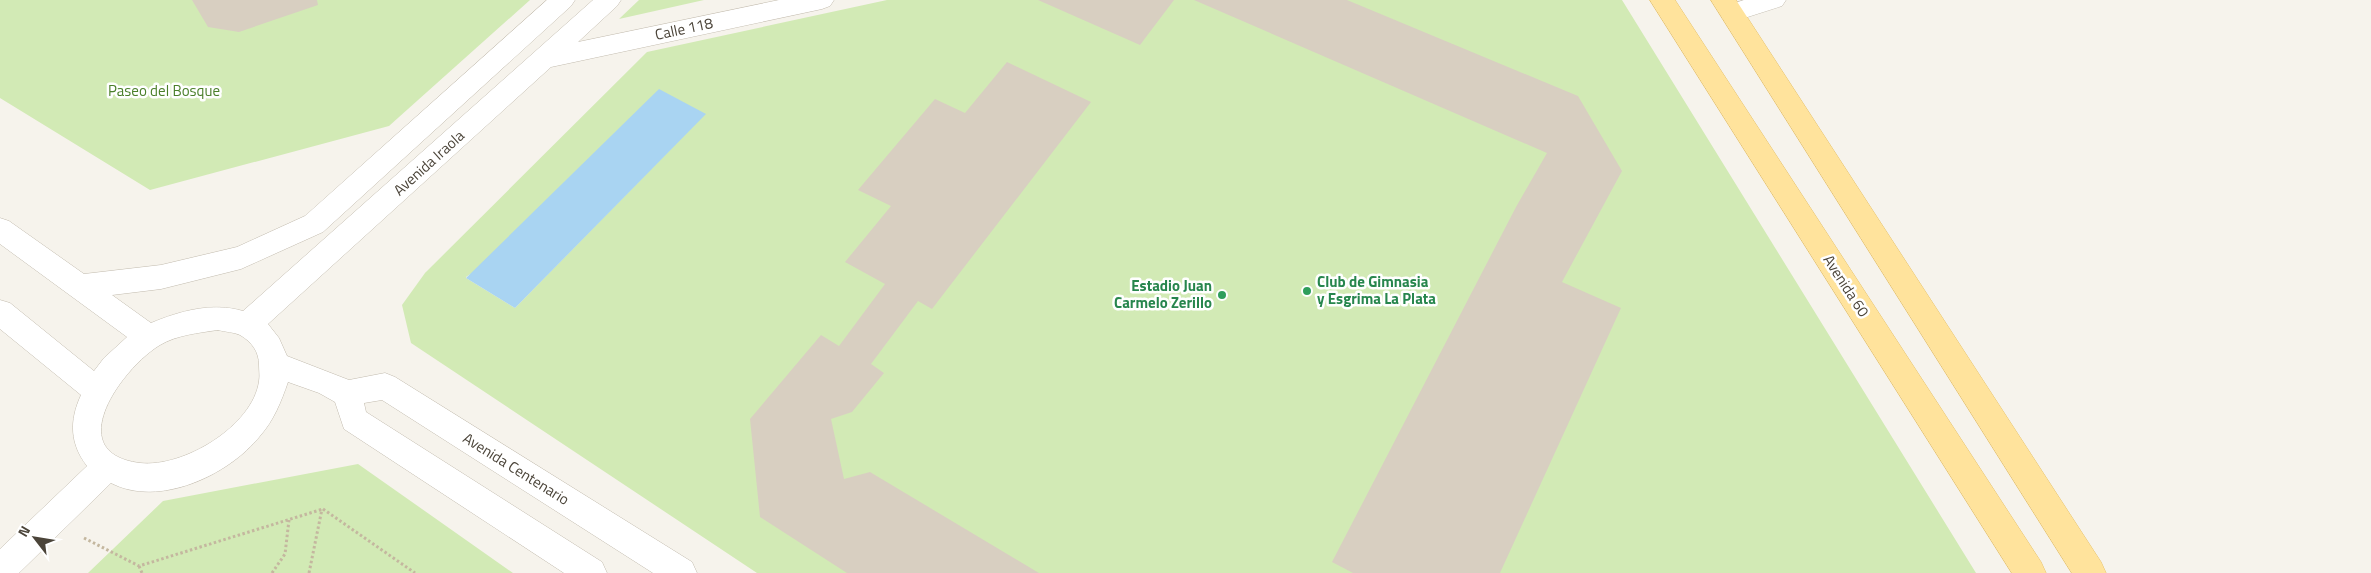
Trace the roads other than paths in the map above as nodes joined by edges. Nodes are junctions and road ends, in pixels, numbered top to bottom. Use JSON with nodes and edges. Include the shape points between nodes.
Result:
{"nodes":[{"id":1,"x":563,"y":0,"type":"edge"},
{"id":2,"x":609,"y":0,"type":"edge"},
{"id":3,"x":822,"y":0,"type":"edge"},
{"id":4,"x":1662,"y":0,"type":"edge"},
{"id":5,"x":1774,"y":0,"type":"edge"},
{"id":6,"x":1727,"y":7,"type":"edge"},
{"id":7,"x":547,"y":58,"type":"junction"},
{"id":8,"x":0,"y":230,"type":"edge"},
{"id":9,"x":79,"y":287,"type":"junction"},
{"id":10,"x":0,"y":312,"type":"edge"},
{"id":11,"x":247,"y":325,"type":"junction"},
{"id":12,"x":149,"y":338,"type":"junction"},
{"id":13,"x":275,"y":364,"type":"junction"},
{"id":14,"x":96,"y":390,"type":"junction"},
{"id":15,"x":347,"y":394,"type":"junction"},
{"id":16,"x":107,"y":467,"type":"junction"},
{"id":17,"x":0,"y":570,"type":"edge"},
{"id":18,"x":591,"y":573,"type":"edge"},
{"id":19,"x":681,"y":573,"type":"edge"},
{"id":20,"x":2030,"y":573,"type":"edge"},
{"id":21,"x":2090,"y":573,"type":"edge"}],
"edges":[{"from":1,"to":9,"type":"street","via":[[314,224],[241,257],[160,277]]},
{"from":2,"to":7,"type":"street","name":"Avenida Iraola"},
{"from":3,"to":7,"type":"street","name":"Calle 118"},
{"from":4,"to":20,"type":"main road","name":"Avenida 60"},
{"from":5,"to":6,"type":"street"},
{"from":6,"to":21,"type":"main road"},
{"from":7,"to":11,"type":"street","name":"Avenida Iraola"},
{"from":8,"to":9,"type":"street"},
{"from":9,"to":12,"type":"street"},
{"from":10,"to":14,"type":"street"},
{"from":11,"to":12,"type":"street","via":[[218,318],[184,322]]},
{"from":11,"to":13,"type":"street","via":[[261,334]]},
{"from":12,"to":14,"type":"street","via":[[118,361]]},
{"from":13,"to":15,"type":"street"},
{"from":13,"to":16,"type":"street","via":[[272,387],[261,411],[243,434],[218,454],[190,469],[161,477],[133,477]]},
{"from":14,"to":16,"type":"street","via":[[87,414],[86,437],[94,456]]},
{"from":15,"to":18,"type":"street","via":[[354,420]]},
{"from":15,"to":19,"type":"street","name":"Avenida Centenario","via":[[385,386]]},
{"from":16,"to":17,"type":"street"}]}
